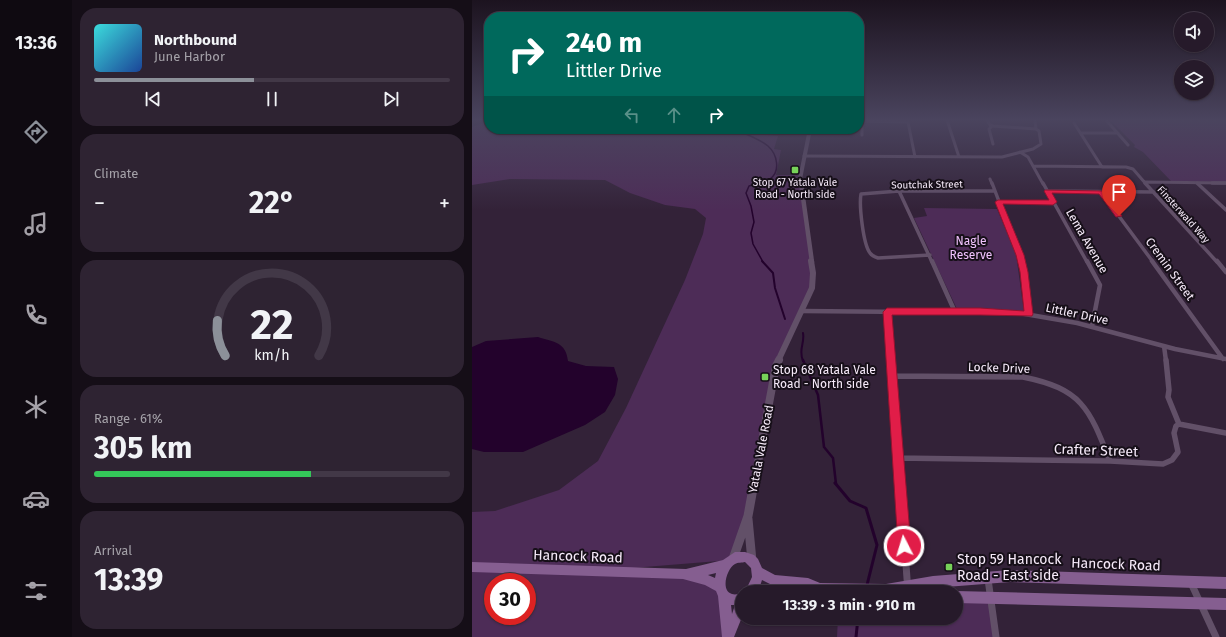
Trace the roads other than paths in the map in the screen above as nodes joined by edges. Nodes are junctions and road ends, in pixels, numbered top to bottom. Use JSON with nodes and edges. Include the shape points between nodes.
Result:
{"nodes":[{"id":1,"x":805,"y":150,"type":"edge"},
{"id":2,"x":914,"y":150,"type":"edge"},
{"id":3,"x":956,"y":150,"type":"edge"},
{"id":4,"x":1026,"y":150,"type":"edge"},
{"id":5,"x":1089,"y":150,"type":"edge"},
{"id":6,"x":1020,"y":152,"type":"junction"},
{"id":7,"x":804,"y":156,"type":"junction"},
{"id":8,"x":915,"y":157,"type":"junction"},
{"id":9,"x":959,"y":158,"type":"junction"},
{"id":10,"x":1033,"y":166,"type":"junction"},
{"id":11,"x":1102,"y":167,"type":"junction"},
{"id":12,"x":990,"y":179,"type":"dead end"},
{"id":13,"x":1145,"y":182,"type":"junction"},
{"id":14,"x":1197,"y":183,"type":"junction"},
{"id":15,"x":1226,"y":183,"type":"edge"},
{"id":16,"x":899,"y":191,"type":"junction"},
{"id":17,"x":994,"y":191,"type":"junction"},
{"id":18,"x":1048,"y":191,"type":"junction"},
{"id":19,"x":1101,"y":192,"type":"junction"},
{"id":20,"x":1154,"y":192,"type":"junction"},
{"id":21,"x":998,"y":202,"type":"junction"},
{"id":22,"x":1053,"y":202,"type":"junction"},
{"id":23,"x":1226,"y":210,"type":"edge"},
{"id":24,"x":930,"y":254,"type":"junction"},
{"id":25,"x":1226,"y":272,"type":"edge"},
{"id":26,"x":802,"y":311,"type":"junction"},
{"id":27,"x":887,"y":312,"type":"junction"},
{"id":28,"x":955,"y":312,"type":"junction"},
{"id":29,"x":1029,"y":314,"type":"junction"},
{"id":30,"x":1092,"y":326,"type":"junction"},
{"id":31,"x":1164,"y":346,"type":"junction"},
{"id":32,"x":1224,"y":359,"type":"edge"},
{"id":33,"x":892,"y":376,"type":"junction"},
{"id":34,"x":1179,"y":424,"type":"junction"},
{"id":35,"x":1226,"y":432,"type":"edge"},
{"id":36,"x":897,"y":458,"type":"junction"},
{"id":37,"x":1110,"y":461,"type":"junction"},
{"id":38,"x":748,"y":516,"type":"junction"},
{"id":39,"x":752,"y":561,"type":"junction"},
{"id":40,"x":730,"y":562,"type":"junction"},
{"id":41,"x":472,"y":567,"type":"edge"},
{"id":42,"x":757,"y":571,"type":"junction"},
{"id":43,"x":683,"y":574,"type":"junction"},
{"id":44,"x":988,"y":578,"type":"junction"},
{"id":45,"x":1190,"y":582,"type":"junction"},
{"id":46,"x":1226,"y":583,"type":"edge"},
{"id":47,"x":754,"y":585,"type":"edge"},
{"id":48,"x":810,"y":585,"type":"edge"},
{"id":49,"x":905,"y":585,"type":"edge"},
{"id":50,"x":922,"y":585,"type":"edge"},
{"id":51,"x":722,"y":591,"type":"junction"},
{"id":52,"x":963,"y":597,"type":"edge"},
{"id":53,"x":991,"y":597,"type":"junction"},
{"id":54,"x":735,"y":600,"type":"edge"},
{"id":55,"x":1200,"y":604,"type":"junction"},
{"id":56,"x":1226,"y":604,"type":"edge"},
{"id":57,"x":735,"y":618,"type":"edge"},
{"id":58,"x":728,"y":637,"type":"edge"},
{"id":59,"x":996,"y":637,"type":"edge"},
{"id":60,"x":1216,"y":637,"type":"edge"}],
"edges":[{"from":1,"to":7,"type":"street","name":"Yatala Vale Road"},
{"from":2,"to":8,"type":"street"},
{"from":3,"to":9,"type":"street"},
{"from":4,"to":6,"type":"street"},
{"from":5,"to":11,"type":"street"},
{"from":6,"to":9,"type":"street","via":[[1002,157]]},
{"from":6,"to":10,"type":"street","name":"Lema Avenue","via":[[1028,157]]},
{"from":7,"to":8,"type":"street"},
{"from":7,"to":26,"type":"street","name":"Yatala Vale Road","via":[[800,178],[813,282]]},
{"from":8,"to":9,"type":"street"},
{"from":10,"to":11,"type":"street"},
{"from":10,"to":18,"type":"street","name":"Lema Avenue"},
{"from":11,"to":13,"type":"street","name":"Finsterwald Way","via":[[1130,167]]},
{"from":12,"to":17,"type":"street"},
{"from":13,"to":14,"type":"street"},
{"from":13,"to":20,"type":"street","name":"Finsterwald Way"},
{"from":14,"to":15,"type":"street"},
{"from":14,"to":23,"type":"street"},
{"from":16,"to":17,"type":"street","name":"Soutchak Street"},
{"from":16,"to":24,"type":"street"},
{"from":16,"to":24,"type":"street","name":"Soutchak Street","via":[[861,194],[859,199],[869,252],[878,258]]},
{"from":17,"to":21,"type":"street"},
{"from":18,"to":19,"type":"street"},
{"from":18,"to":22,"type":"street","name":"Lema Avenue"},
{"from":19,"to":20,"type":"street"},
{"from":19,"to":32,"type":"street","name":"Cremin Street"},
{"from":20,"to":25,"type":"street","name":"Finsterwald Way"},
{"from":21,"to":22,"type":"street"},
{"from":21,"to":29,"type":"street","via":[[1020,255]]},
{"from":22,"to":30,"type":"street","name":"Lema Avenue","via":[[1100,285]]},
{"from":24,"to":28,"type":"street"},
{"from":26,"to":27,"type":"street","name":"Littler Drive"},
{"from":26,"to":38,"type":"street","name":"Yatala Vale Road","via":[[776,366]]},
{"from":27,"to":28,"type":"street","name":"Littler Drive"},
{"from":27,"to":33,"type":"street"},
{"from":28,"to":29,"type":"street","name":"Littler Drive"},
{"from":29,"to":30,"type":"street","name":"Littler Drive"},
{"from":30,"to":31,"type":"street","name":"Littler Drive"},
{"from":31,"to":32,"type":"street","name":"Littler Drive"},
{"from":31,"to":34,"type":"street","via":[[1168,397]]},
{"from":33,"to":36,"type":"street"},
{"from":33,"to":37,"type":"street","name":"Locke Drive","via":[[1023,377],[1043,380],[1078,398],[1095,422]]},
{"from":34,"to":35,"type":"street"},
{"from":34,"to":37,"type":"street","name":"Crafter Street","via":[[1174,433],[1178,452],[1172,460],[1163,464]]},
{"from":36,"to":37,"type":"street","name":"Crafter Street"},
{"from":36,"to":49,"type":"street"},
{"from":38,"to":39,"type":"street","name":"Yatala Vale Road"},
{"from":38,"to":40,"type":"street","name":"Yatala Vale Road"},
{"from":39,"to":40,"type":"main road","name":"Hancock Road","via":[[745,557]]},
{"from":39,"to":42,"type":"main road"},
{"from":40,"to":43,"type":"main road","name":"Hancock Road"},
{"from":40,"to":51,"type":"main road","via":[[720,577]]},
{"from":41,"to":43,"type":"main road","name":"Hancock Road"},
{"from":42,"to":47,"type":"main road"},
{"from":42,"to":48,"type":"main road","name":"Hancock Road","via":[[774,580]]},
{"from":43,"to":51,"type":"main road","name":"Hancock Road","via":[[707,580]]},
{"from":44,"to":45,"type":"main road","name":"Hancock Road","via":[[1010,576]]},
{"from":44,"to":50,"type":"main road","name":"Hancock Road"},
{"from":44,"to":53,"type":"street"},
{"from":45,"to":46,"type":"main road","name":"Hancock Road"},
{"from":45,"to":55,"type":"street"},
{"from":51,"to":54,"type":"main road","name":"Hancock Road","via":[[731,600]]},
{"from":51,"to":58,"type":"main road"},
{"from":52,"to":53,"type":"main road"},
{"from":53,"to":55,"type":"main road"},
{"from":53,"to":59,"type":"street"},
{"from":55,"to":56,"type":"main road"},
{"from":55,"to":60,"type":"street"},
{"from":57,"to":58,"type":"main road"}]}
